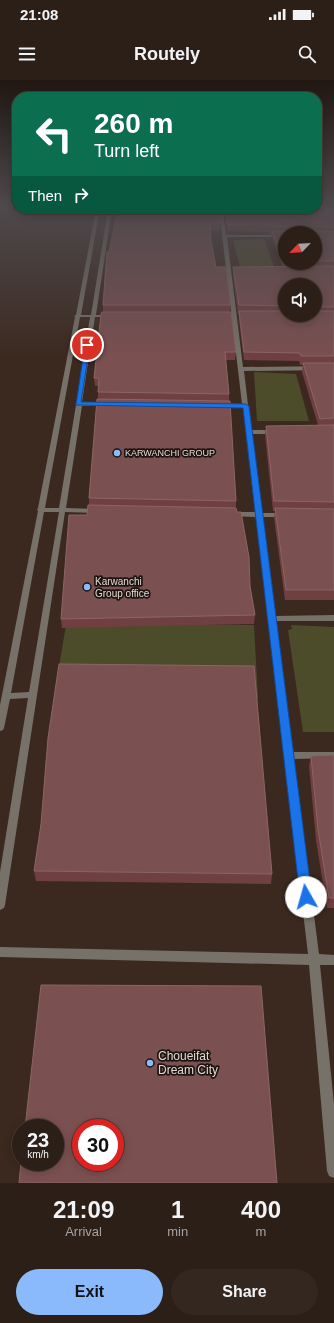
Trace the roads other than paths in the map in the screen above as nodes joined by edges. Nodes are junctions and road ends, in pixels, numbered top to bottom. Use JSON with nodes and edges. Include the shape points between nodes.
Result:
{"nodes":[{"id":1,"x":88,"y":256,"type":"edge"},
{"id":2,"x":102,"y":256,"type":"edge"},
{"id":3,"x":230,"y":256,"type":"edge"},
{"id":4,"x":76,"y":316,"type":"junction"},
{"id":5,"x":92,"y":316,"type":"junction"},
{"id":6,"x":116,"y":316,"type":"edge"},
{"id":7,"x":334,"y":368,"type":"edge"},
{"id":8,"x":241,"y":369,"type":"junction"},
{"id":9,"x":78,"y":404,"type":"junction"},
{"id":10,"x":118,"y":404,"type":"edge"},
{"id":11,"x":214,"y":405,"type":"edge"},
{"id":12,"x":246,"y":406,"type":"junction"},
{"id":13,"x":249,"y":432,"type":"junction"},
{"id":14,"x":280,"y":432,"type":"edge"},
{"id":15,"x":40,"y":510,"type":"junction"},
{"id":16,"x":61,"y":510,"type":"junction"},
{"id":17,"x":109,"y":512,"type":"edge"},
{"id":18,"x":220,"y":514,"type":"edge"},
{"id":19,"x":259,"y":515,"type":"junction"},
{"id":20,"x":297,"y":515,"type":"edge"},
{"id":21,"x":334,"y":618,"type":"edge"},
{"id":22,"x":272,"y":619,"type":"junction"},
{"id":23,"x":33,"y":695,"type":"junction"},
{"id":24,"x":6,"y":696,"type":"junction"},
{"id":25,"x":0,"y":728,"type":"edge"},
{"id":26,"x":289,"y":756,"type":"junction"},
{"id":27,"x":334,"y":756,"type":"edge"},
{"id":28,"x":0,"y":904,"type":"edge"},
{"id":29,"x":0,"y":952,"type":"edge"},
{"id":30,"x":314,"y":960,"type":"junction"},
{"id":31,"x":334,"y":960,"type":"edge"},
{"id":32,"x":334,"y":1171,"type":"edge"}],
"edges":[{"from":1,"to":4,"type":"street"},
{"from":2,"to":5,"type":"street"},
{"from":3,"to":8,"type":"street"},
{"from":4,"to":5,"type":"street"},
{"from":4,"to":15,"type":"street"},
{"from":5,"to":6,"type":"street"},
{"from":5,"to":9,"type":"street"},
{"from":7,"to":8,"type":"street"},
{"from":8,"to":12,"type":"street"},
{"from":9,"to":10,"type":"street"},
{"from":9,"to":16,"type":"street"},
{"from":11,"to":12,"type":"street"},
{"from":12,"to":13,"type":"street"},
{"from":13,"to":14,"type":"street"},
{"from":13,"to":19,"type":"street"},
{"from":15,"to":16,"type":"street"},
{"from":15,"to":24,"type":"street"},
{"from":16,"to":17,"type":"street"},
{"from":16,"to":23,"type":"street"},
{"from":18,"to":19,"type":"street"},
{"from":19,"to":20,"type":"street"},
{"from":19,"to":22,"type":"street"},
{"from":21,"to":22,"type":"street"},
{"from":22,"to":26,"type":"street"},
{"from":23,"to":24,"type":"street"},
{"from":23,"to":28,"type":"street"},
{"from":24,"to":25,"type":"street"},
{"from":26,"to":27,"type":"street"},
{"from":26,"to":30,"type":"street"},
{"from":29,"to":30,"type":"street"},
{"from":30,"to":31,"type":"street"},
{"from":30,"to":32,"type":"street"}]}
